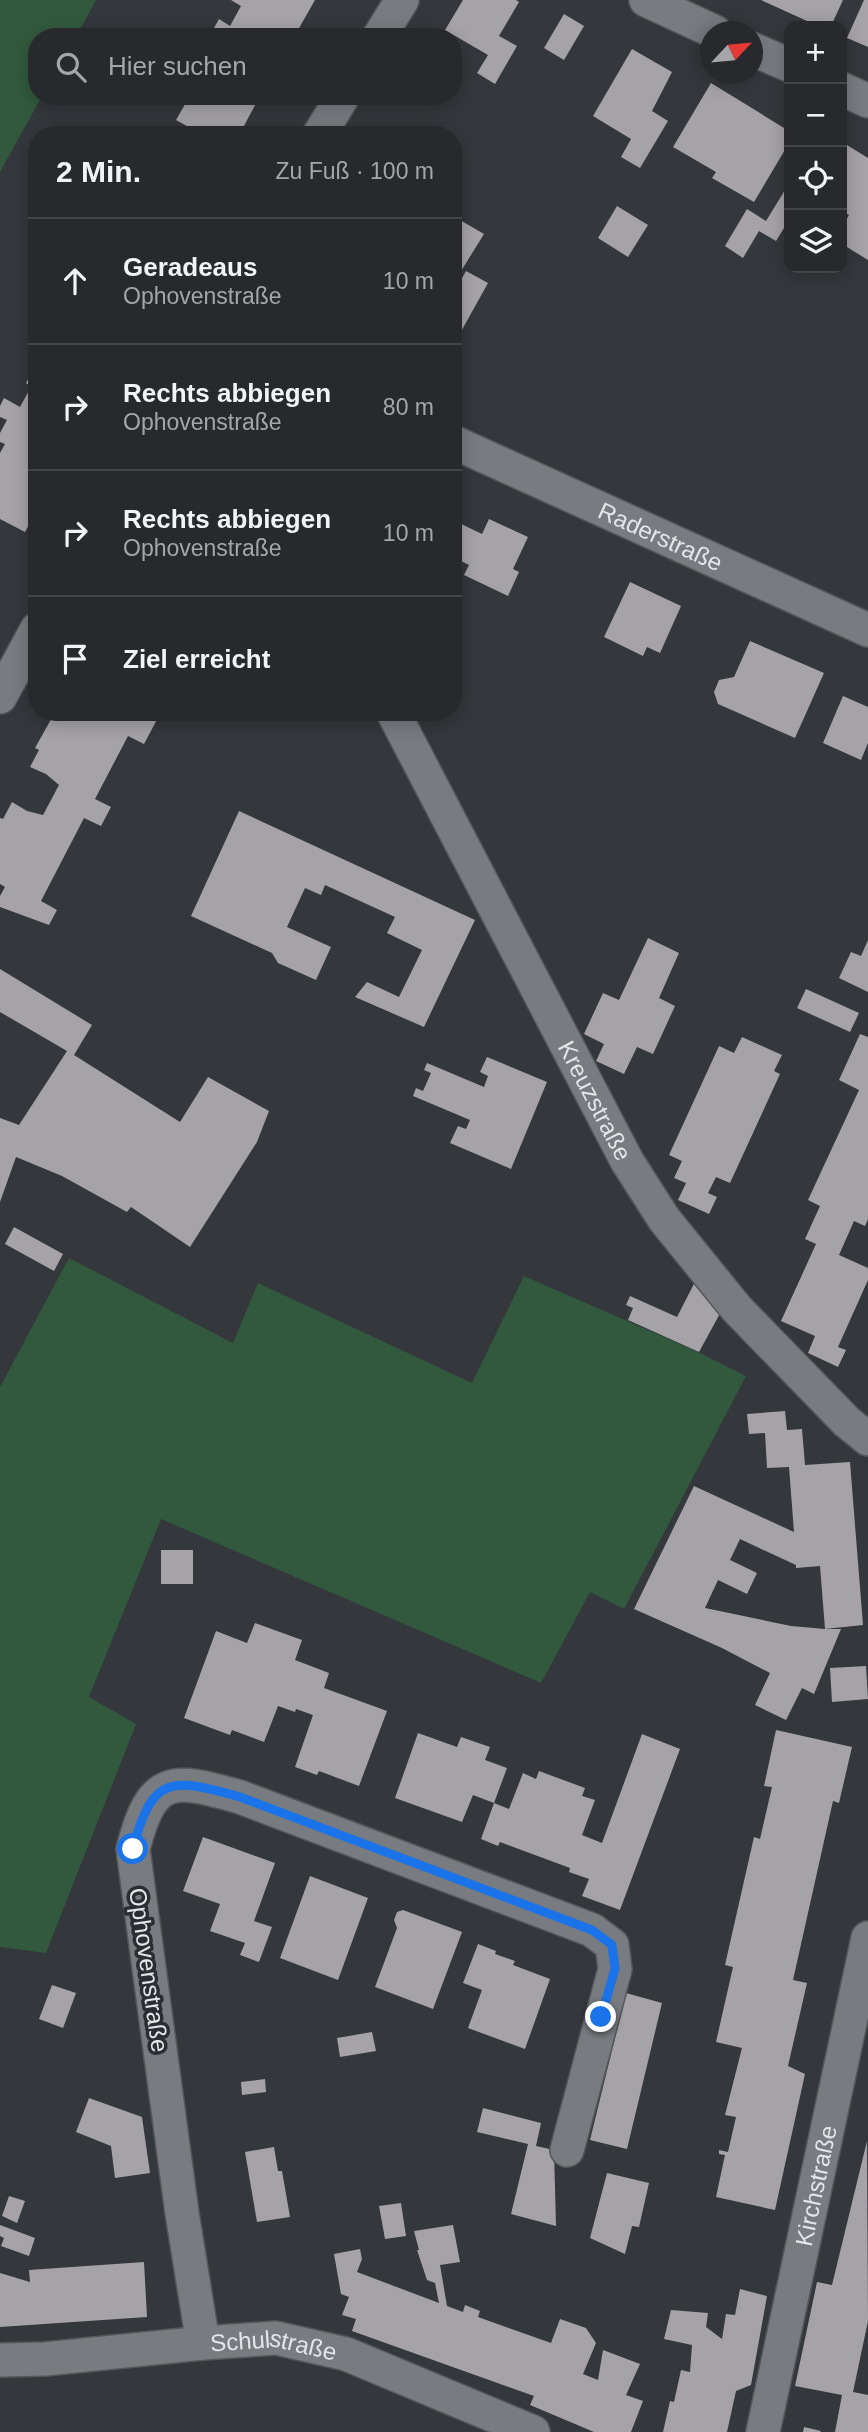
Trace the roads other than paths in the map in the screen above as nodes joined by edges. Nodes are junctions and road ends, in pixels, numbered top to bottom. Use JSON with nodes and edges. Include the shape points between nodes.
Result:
{"nodes":[{"id":1,"x":402,"y":0,"type":"edge"},
{"id":2,"x":646,"y":0,"type":"edge"},
{"id":3,"x":700,"y":25,"type":"edge"},
{"id":4,"x":385,"y":28,"type":"edge"},
{"id":5,"x":763,"y":53,"type":"edge"},
{"id":6,"x":784,"y":63,"type":"edge"},
{"id":7,"x":847,"y":91,"type":"edge"},
{"id":8,"x":868,"y":101,"type":"edge"},
{"id":9,"x":338,"y":105,"type":"edge"},
{"id":10,"x":325,"y":126,"type":"edge"},
{"id":11,"x":462,"y":446,"type":"edge"},
{"id":12,"x":868,"y":630,"type":"edge"},
{"id":13,"x":28,"y":646,"type":"edge"},
{"id":14,"x":0,"y":697,"type":"edge"},
{"id":15,"x":398,"y":721,"type":"edge"},
{"id":16,"x":868,"y":1439,"type":"edge"},
{"id":17,"x":868,"y":1938,"type":"edge"},
{"id":18,"x":567,"y":2150,"type":"dead end"},
{"id":19,"x":203,"y":2343,"type":"junction"},
{"id":20,"x":0,"y":2360,"type":"edge"},
{"id":21,"x":533,"y":2432,"type":"edge"},
{"id":22,"x":763,"y":2432,"type":"edge"}],
"edges":[{"from":1,"to":4,"type":"street"},
{"from":2,"to":3,"type":"street"},
{"from":5,"to":6,"type":"street"},
{"from":7,"to":8,"type":"street"},
{"from":9,"to":10,"type":"street"},
{"from":11,"to":12,"type":"street","name":"Raderstraße"},
{"from":13,"to":14,"type":"street"},
{"from":15,"to":16,"type":"street","name":"Kreuzstraße","via":[[626,1161],[737,1309]]},
{"from":17,"to":22,"type":"street","name":"Kirchstraße"},
{"from":18,"to":19,"type":"street","name":"Ophovenstraße","via":[[623,1950],[592,1930],[240,1797],[202,1787],[169,1786],[150,1800],[133,1849]]},
{"from":19,"to":20,"type":"street","name":"Schulstraße"},
{"from":19,"to":21,"type":"street","name":"Schulstraße","via":[[276,2338],[346,2354]]}]}
